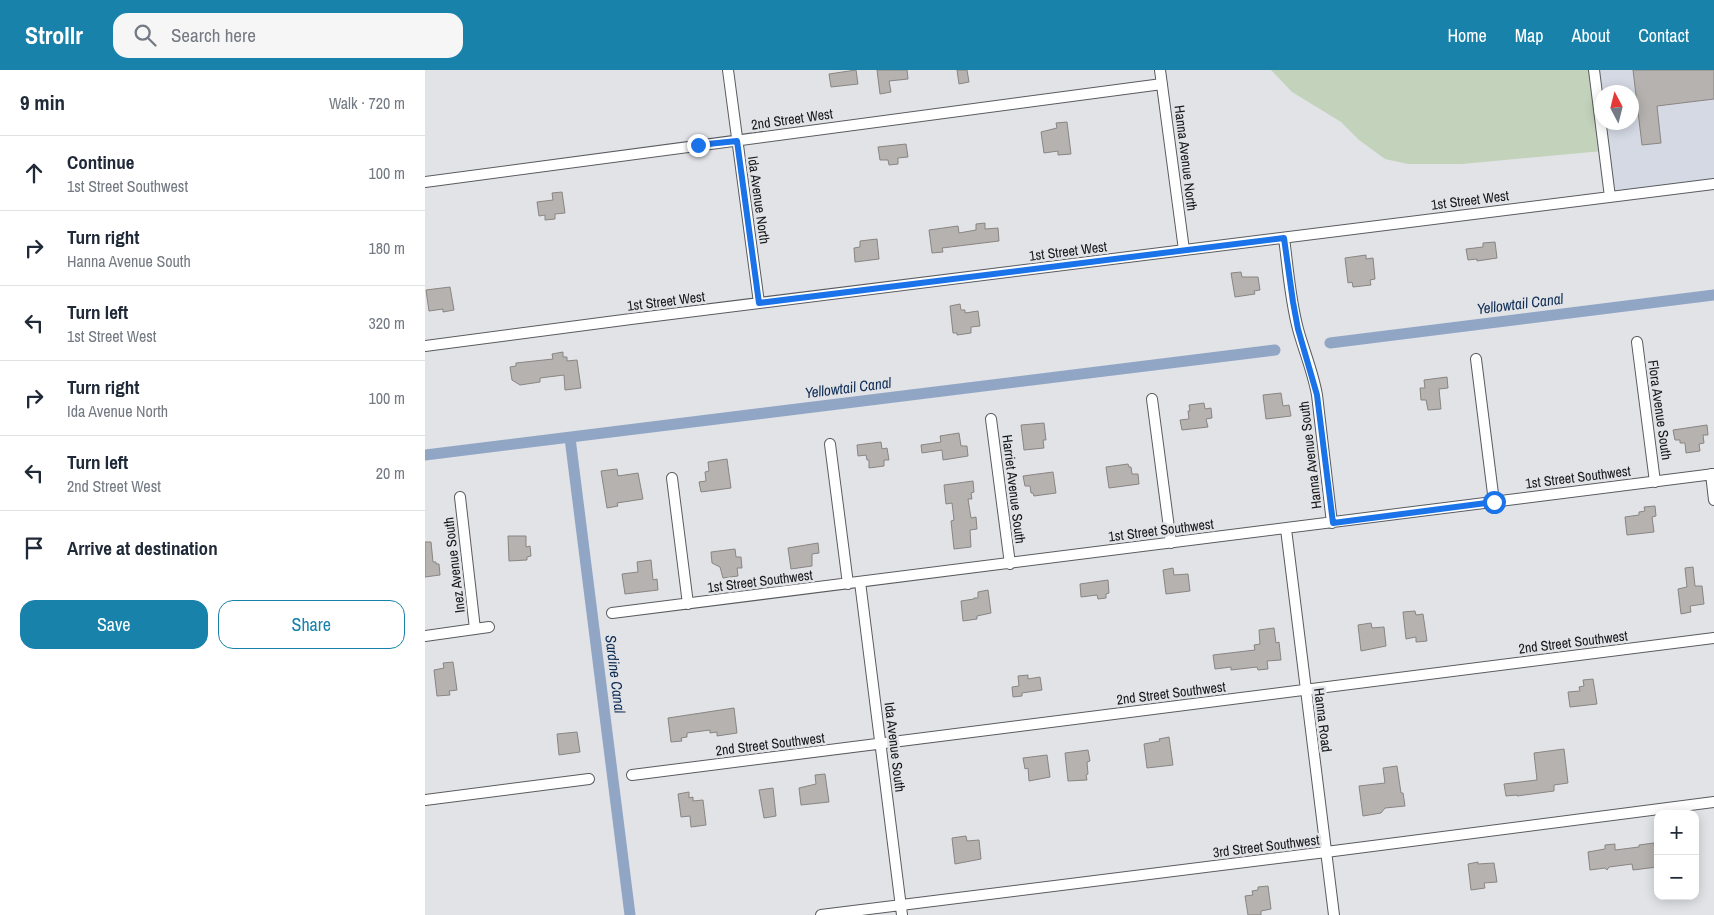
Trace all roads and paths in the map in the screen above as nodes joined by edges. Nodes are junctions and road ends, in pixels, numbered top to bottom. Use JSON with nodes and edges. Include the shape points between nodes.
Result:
{"nodes":[{"id":1,"x":728,"y":70,"type":"edge"},
{"id":2,"x":1160,"y":70,"type":"edge"},
{"id":3,"x":1594,"y":70,"type":"edge"},
{"id":4,"x":1162,"y":84,"type":"junction"},
{"id":5,"x":737,"y":141,"type":"junction"},
{"id":6,"x":425,"y":182,"type":"edge"},
{"id":7,"x":1714,"y":184,"type":"edge"},
{"id":8,"x":1610,"y":196,"type":"junction"},
{"id":9,"x":1284,"y":238,"type":"junction"},
{"id":10,"x":1184,"y":250,"type":"junction"},
{"id":11,"x":759,"y":303,"type":"junction"},
{"id":12,"x":1637,"y":342,"type":"dead end"},
{"id":13,"x":425,"y":346,"type":"edge"},
{"id":14,"x":1476,"y":359,"type":"dead end"},
{"id":15,"x":1152,"y":399,"type":"dead end"},
{"id":16,"x":991,"y":419,"type":"dead end"},
{"id":17,"x":830,"y":444,"type":"dead end"},
{"id":18,"x":1712,"y":474,"type":"edge"},
{"id":19,"x":672,"y":478,"type":"dead end"},
{"id":20,"x":1655,"y":482,"type":"junction"},
{"id":21,"x":460,"y":497,"type":"dead end"},
{"id":22,"x":1714,"y":500,"type":"edge"},
{"id":23,"x":1494,"y":502,"type":"junction"},
{"id":24,"x":1333,"y":523,"type":"junction"},
{"id":25,"x":1286,"y":528,"type":"junction"},
{"id":26,"x":1171,"y":543,"type":"junction"},
{"id":27,"x":1010,"y":564,"type":"junction"},
{"id":28,"x":860,"y":582,"type":"junction"},
{"id":29,"x":848,"y":584,"type":"junction"},
{"id":30,"x":688,"y":604,"type":"junction"},
{"id":31,"x":612,"y":613,"type":"dead end"},
{"id":32,"x":489,"y":627,"type":"dead end"},
{"id":33,"x":475,"y":629,"type":"junction"},
{"id":34,"x":425,"y":636,"type":"edge"},
{"id":35,"x":1714,"y":638,"type":"edge"},
{"id":36,"x":1305,"y":690,"type":"junction"},
{"id":37,"x":880,"y":744,"type":"junction"},
{"id":38,"x":632,"y":775,"type":"dead end"},
{"id":39,"x":589,"y":779,"type":"dead end"},
{"id":40,"x":425,"y":800,"type":"edge"},
{"id":41,"x":1714,"y":802,"type":"edge"},
{"id":42,"x":1326,"y":852,"type":"junction"},
{"id":43,"x":901,"y":910,"type":"edge"},
{"id":44,"x":821,"y":915,"type":"edge"},
{"id":45,"x":1334,"y":915,"type":"edge"}],
"edges":[{"from":1,"to":5,"type":"street","name":"Ida Avenue North"},
{"from":2,"to":4,"type":"street","name":"Hanna Avenue North"},
{"from":3,"to":8,"type":"street"},
{"from":4,"to":5,"type":"street","name":"2nd Street West"},
{"from":4,"to":10,"type":"street","name":"Hanna Avenue North"},
{"from":5,"to":6,"type":"street","name":"2nd Street West"},
{"from":5,"to":11,"type":"street","name":"Ida Avenue North"},
{"from":7,"to":8,"type":"street","name":"1st Street West"},
{"from":8,"to":9,"type":"street","name":"1st Street West"},
{"from":9,"to":10,"type":"street","name":"1st Street West"},
{"from":9,"to":24,"type":"street","name":"Hanna Avenue South","via":[[1298,329],[1317,395]]},
{"from":10,"to":11,"type":"street","name":"1st Street West"},
{"from":11,"to":13,"type":"street","name":"1st Street West"},
{"from":12,"to":20,"type":"street","name":"Flora Avenue South"},
{"from":14,"to":23,"type":"street"},
{"from":15,"to":26,"type":"street"},
{"from":16,"to":27,"type":"street","name":"Harriet Avenue South"},
{"from":17,"to":29,"type":"street"},
{"from":18,"to":20,"type":"street","name":"1st Street Southwest"},
{"from":18,"to":22,"type":"street"},
{"from":19,"to":30,"type":"street"},
{"from":20,"to":23,"type":"street","name":"1st Street Southwest"},
{"from":21,"to":33,"type":"street","name":"Inez Avenue South"},
{"from":23,"to":24,"type":"street","name":"1st Street Southwest"},
{"from":24,"to":25,"type":"street","name":"1st Street Southwest"},
{"from":25,"to":26,"type":"street","name":"1st Street Southwest"},
{"from":25,"to":36,"type":"street","name":"Hanna Road"},
{"from":26,"to":27,"type":"street","name":"1st Street Southwest"},
{"from":27,"to":28,"type":"street","name":"1st Street Southwest"},
{"from":28,"to":29,"type":"street","name":"1st Street Southwest"},
{"from":28,"to":37,"type":"street","name":"Ida Avenue South"},
{"from":29,"to":30,"type":"street","name":"1st Street Southwest"},
{"from":30,"to":31,"type":"street","name":"1st Street Southwest"},
{"from":32,"to":33,"type":"street"},
{"from":33,"to":34,"type":"street"},
{"from":35,"to":36,"type":"street","name":"2nd Street Southwest"},
{"from":36,"to":37,"type":"street","name":"2nd Street Southwest"},
{"from":36,"to":42,"type":"street","name":"Hanna Road"},
{"from":37,"to":38,"type":"street","name":"2nd Street Southwest"},
{"from":37,"to":43,"type":"street","name":"Ida Avenue South"},
{"from":39,"to":40,"type":"street"},
{"from":41,"to":42,"type":"street","name":"3rd Street Southwest"},
{"from":42,"to":43,"type":"street","name":"3rd Street Southwest"},
{"from":42,"to":45,"type":"street","name":"Hanna Road"},
{"from":43,"to":44,"type":"street","name":"3rd Street Southwest"}]}
